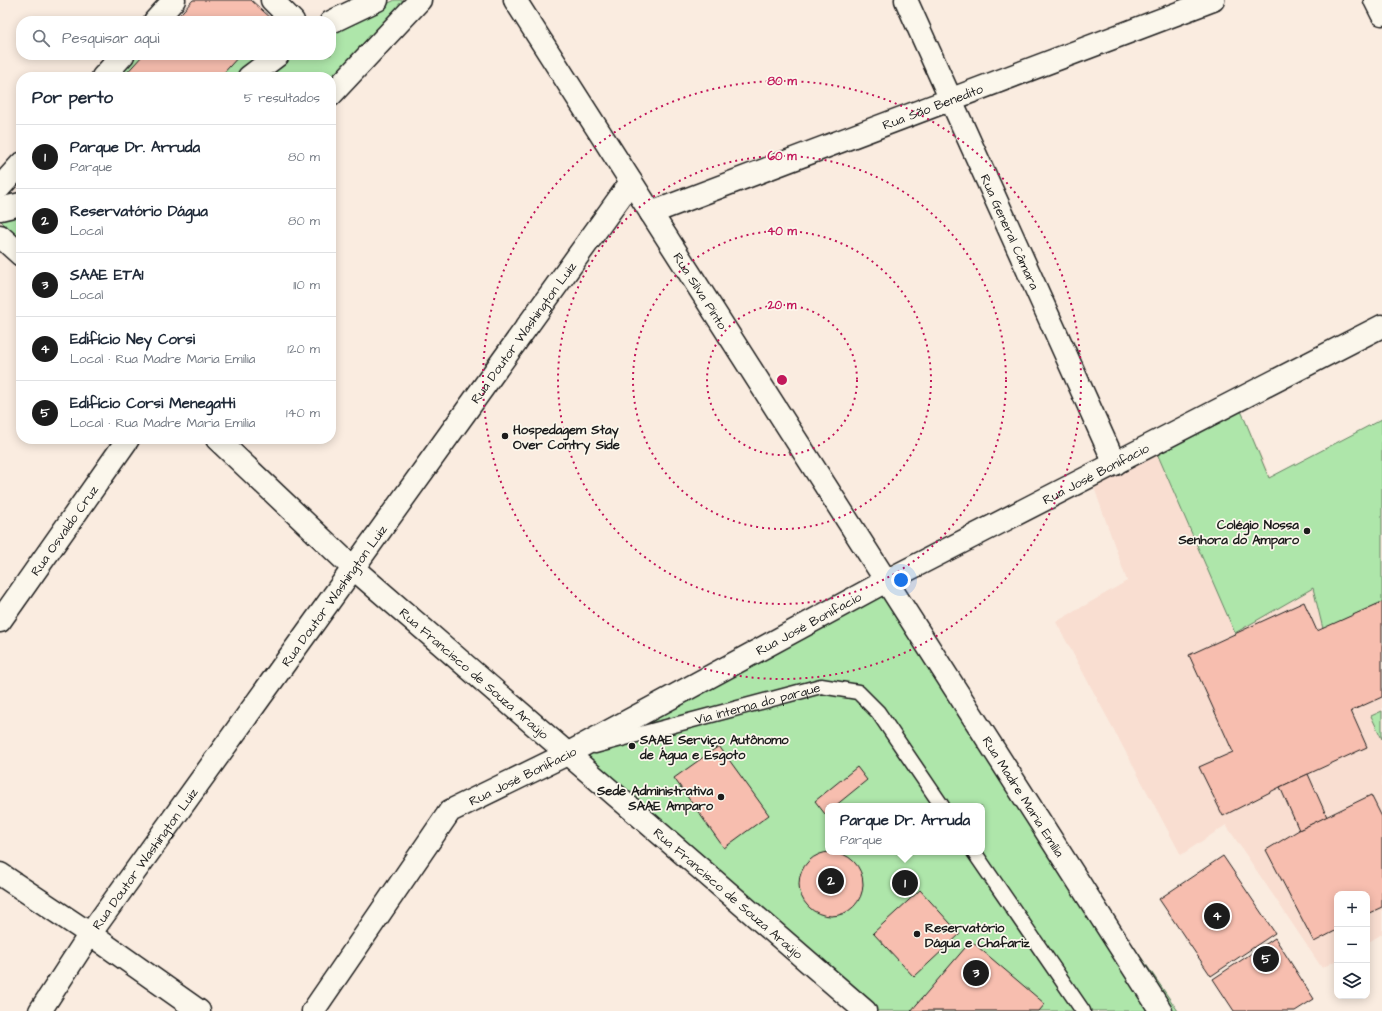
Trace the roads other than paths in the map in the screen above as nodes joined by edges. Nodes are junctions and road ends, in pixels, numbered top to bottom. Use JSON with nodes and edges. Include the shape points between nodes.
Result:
{"nodes":[{"id":1,"x":174,"y":0,"type":"edge"},
{"id":2,"x":272,"y":0,"type":"edge"},
{"id":3,"x":377,"y":0,"type":"edge"},
{"id":4,"x":420,"y":0,"type":"edge"},
{"id":5,"x":514,"y":0,"type":"edge"},
{"id":6,"x":906,"y":0,"type":"edge"},
{"id":7,"x":1213,"y":0,"type":"edge"},
{"id":8,"x":1375,"y":0,"type":"edge"},
{"id":9,"x":1382,"y":14,"type":"edge"},
{"id":10,"x":160,"y":16,"type":"edge"},
{"id":11,"x":289,"y":16,"type":"edge"},
{"id":12,"x":336,"y":20,"type":"edge"},
{"id":13,"x":118,"y":60,"type":"edge"},
{"id":14,"x":271,"y":60,"type":"edge"},
{"id":15,"x":108,"y":72,"type":"edge"},
{"id":16,"x":256,"y":72,"type":"edge"},
{"id":17,"x":336,"y":90,"type":"edge"},
{"id":18,"x":951,"y":99,"type":"junction"},
{"id":19,"x":16,"y":169,"type":"edge"},
{"id":20,"x":631,"y":182,"type":"junction"},
{"id":21,"x":0,"y":187,"type":"edge"},
{"id":22,"x":16,"y":205,"type":"edge"},
{"id":23,"x":0,"y":209,"type":"edge"},
{"id":24,"x":651,"y":213,"type":"junction"},
{"id":25,"x":0,"y":236,"type":"edge"},
{"id":26,"x":16,"y":250,"type":"edge"},
{"id":27,"x":1382,"y":326,"type":"edge"},
{"id":28,"x":124,"y":444,"type":"edge"},
{"id":29,"x":222,"y":444,"type":"edge"},
{"id":30,"x":1115,"y":464,"type":"junction"},
{"id":31,"x":353,"y":568,"type":"junction"},
{"id":32,"x":886,"y":581,"type":"junction"},
{"id":33,"x":0,"y":621,"type":"edge"},
{"id":34,"x":567,"y":754,"type":"junction"},
{"id":35,"x":940,"y":803,"type":"edge"},
{"id":36,"x":976,"y":855,"type":"edge"},
{"id":37,"x":0,"y":874,"type":"edge"},
{"id":38,"x":90,"y":934,"type":"junction"},
{"id":39,"x":40,"y":1011,"type":"edge"},
{"id":40,"x":199,"y":1011,"type":"edge"},
{"id":41,"x":313,"y":1011,"type":"edge"},
{"id":42,"x":864,"y":1011,"type":"edge"},
{"id":43,"x":1083,"y":1011,"type":"edge"},
{"id":44,"x":1161,"y":1011,"type":"edge"}],
"edges":[{"from":1,"to":10,"type":"street"},
{"from":2,"to":11,"type":"street"},
{"from":3,"to":12,"type":"street"},
{"from":4,"to":17,"type":"street"},
{"from":5,"to":20,"type":"street","name":"Rua Silva Pinto"},
{"from":6,"to":18,"type":"street","name":"Rua General Câmara"},
{"from":7,"to":18,"type":"street","name":"Rua São Benedito"},
{"from":8,"to":9,"type":"street"},
{"from":13,"to":15,"type":"street"},
{"from":14,"to":16,"type":"street"},
{"from":18,"to":24,"type":"street","name":"Rua São Benedito"},
{"from":18,"to":30,"type":"street","name":"Rua General Câmara"},
{"from":19,"to":21,"type":"street"},
{"from":20,"to":24,"type":"street","name":"Rua Silva Pinto"},
{"from":20,"to":31,"type":"street","name":"Rua Doutor Washington Luiz"},
{"from":22,"to":23,"type":"street"},
{"from":24,"to":32,"type":"street","name":"Rua Silva Pinto"},
{"from":25,"to":26,"type":"street"},
{"from":27,"to":30,"type":"street","name":"Rua José Bonifacio"},
{"from":28,"to":33,"type":"street","name":"Rua Osvaldo Cruz"},
{"from":29,"to":31,"type":"street","name":"Rua Francisco de Souza Araújo"},
{"from":30,"to":32,"type":"street","name":"Rua José Bonifacio"},
{"from":31,"to":34,"type":"street","name":"Rua Francisco de Souza Araújo"},
{"from":31,"to":38,"type":"street","name":"Rua Doutor Washington Luiz"},
{"from":32,"to":34,"type":"street","name":"Rua José Bonifacio"},
{"from":32,"to":44,"type":"street","name":"Rua Madre Maria Emília"},
{"from":34,"to":35,"type":"lane","name":"Via interna do parque","via":[[821,686],[858,692],[878,712]]},
{"from":34,"to":41,"type":"street","name":"Rua José Bonifacio","via":[[450,811]]},
{"from":34,"to":42,"type":"street","name":"Rua Francisco de Souza Araújo"},
{"from":36,"to":43,"type":"lane"},
{"from":37,"to":38,"type":"street"},
{"from":38,"to":39,"type":"street","name":"Rua Doutor Washington Luiz"},
{"from":38,"to":40,"type":"street"}]}
